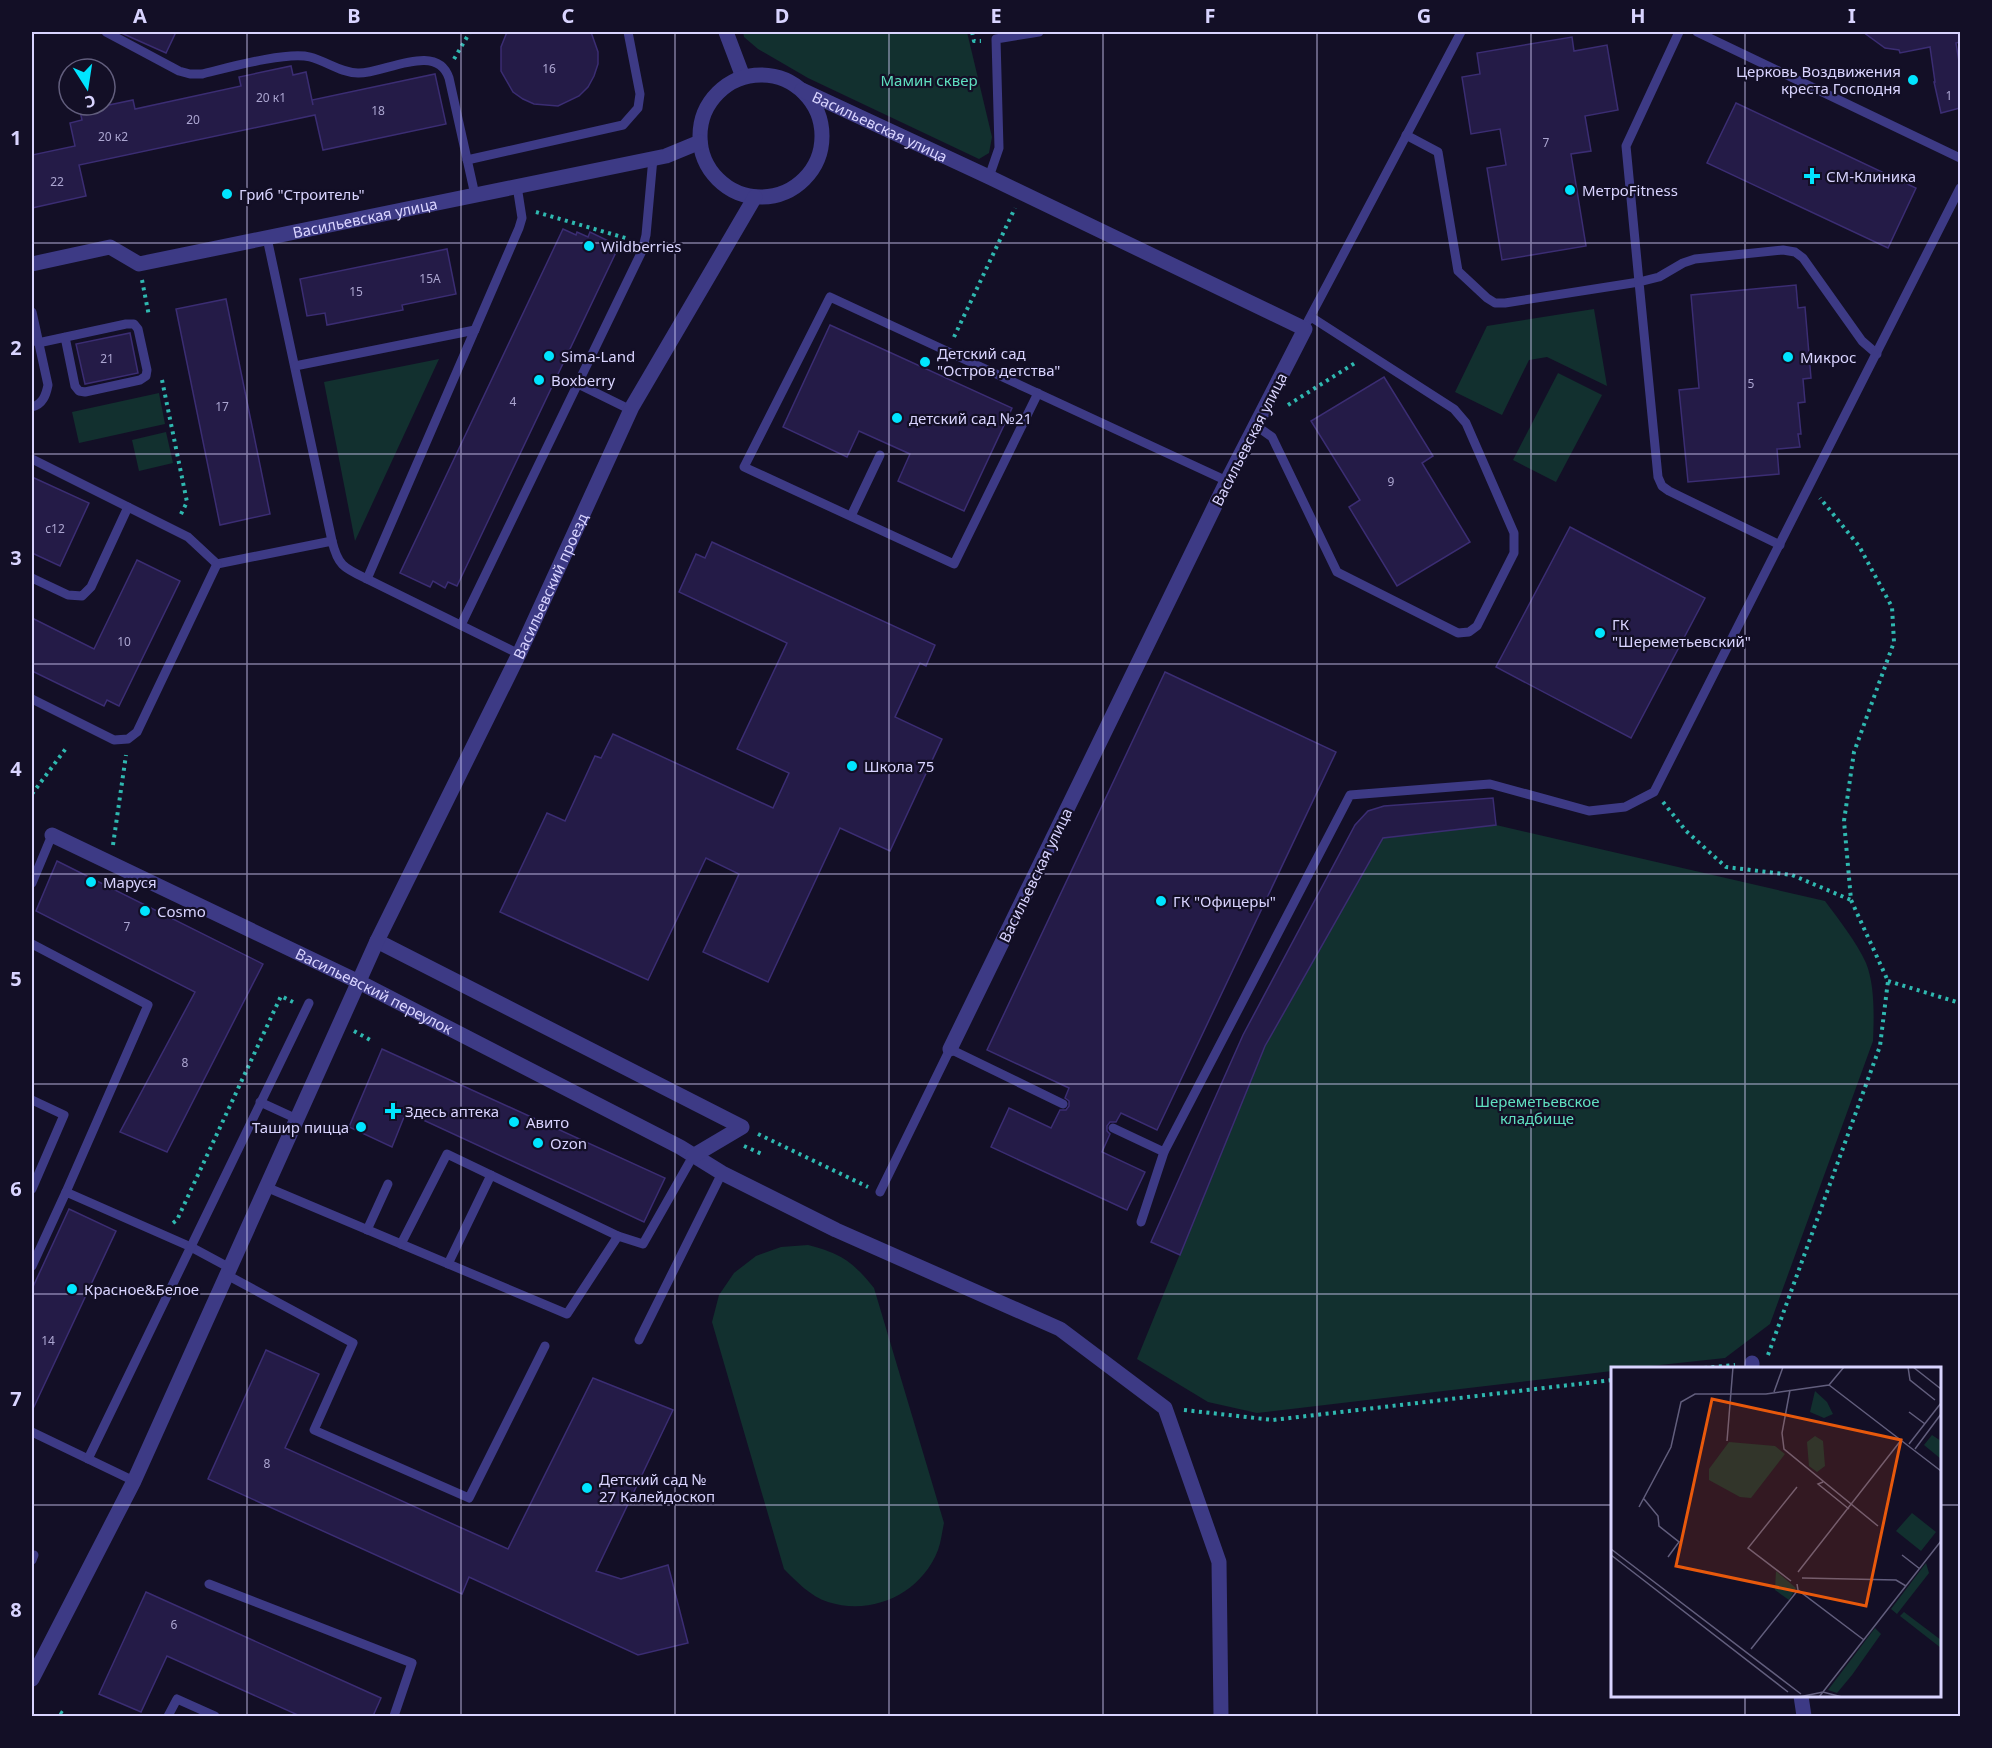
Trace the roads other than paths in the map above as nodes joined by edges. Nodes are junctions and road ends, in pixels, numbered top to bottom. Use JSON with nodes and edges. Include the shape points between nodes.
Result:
{"nodes":[{"id":1,"x":106,"y":32,"type":"edge"},
{"id":2,"x":628,"y":32,"type":"edge"},
{"id":3,"x":726,"y":32,"type":"edge"},
{"id":4,"x":1039,"y":32,"type":"edge"},
{"id":5,"x":1461,"y":32,"type":"edge"},
{"id":6,"x":1679,"y":32,"type":"edge"},
{"id":7,"x":1697,"y":32,"type":"edge"},
{"id":8,"x":743,"y":77,"type":"junction"},
{"id":9,"x":802,"y":90,"type":"junction"},
{"id":10,"x":1406,"y":135,"type":"junction"},
{"id":11,"x":700,"y":142,"type":"junction"},
{"id":12,"x":653,"y":158,"type":"junction"},
{"id":13,"x":1960,"y":158,"type":"edge"},
{"id":14,"x":467,"y":160,"type":"junction"},
{"id":15,"x":989,"y":177,"type":"junction"},
{"id":16,"x":517,"y":186,"type":"junction"},
{"id":17,"x":1960,"y":188,"type":"edge"},
{"id":18,"x":475,"y":195,"type":"junction"},
{"id":19,"x":755,"y":196,"type":"junction"},
{"id":20,"x":267,"y":238,"type":"junction"},
{"id":21,"x":32,"y":264,"type":"edge"},
{"id":22,"x":1639,"y":282,"type":"junction"},
{"id":23,"x":32,"y":312,"type":"edge"},
{"id":24,"x":1308,"y":323,"type":"junction"},
{"id":25,"x":475,"y":330,"type":"junction"},
{"id":26,"x":65,"y":337,"type":"junction"},
{"id":27,"x":38,"y":343,"type":"junction"},
{"id":28,"x":1876,"y":354,"type":"junction"},
{"id":29,"x":295,"y":366,"type":"junction"},
{"id":30,"x":578,"y":384,"type":"junction"},
{"id":31,"x":1038,"y":393,"type":"junction"},
{"id":32,"x":32,"y":407,"type":"edge"},
{"id":33,"x":631,"y":410,"type":"junction"},
{"id":34,"x":1255,"y":425,"type":"junction"},
{"id":35,"x":880,"y":455,"type":"dead end"},
{"id":36,"x":32,"y":459,"type":"edge"},
{"id":37,"x":1227,"y":481,"type":"junction"},
{"id":38,"x":128,"y":507,"type":"junction"},
{"id":39,"x":851,"y":516,"type":"junction"},
{"id":40,"x":332,"y":541,"type":"junction"},
{"id":41,"x":1779,"y":545,"type":"junction"},
{"id":42,"x":217,"y":564,"type":"junction"},
{"id":43,"x":32,"y":578,"type":"edge"},
{"id":44,"x":367,"y":579,"type":"junction"},
{"id":45,"x":461,"y":625,"type":"junction"},
{"id":46,"x":519,"y":654,"type":"junction"},
{"id":47,"x":32,"y":699,"type":"edge"},
{"id":48,"x":52,"y":835,"type":"joint"},
{"id":49,"x":32,"y":883,"type":"edge"},
{"id":50,"x":377,"y":941,"type":"junction"},
{"id":51,"x":32,"y":944,"type":"edge"},
{"id":52,"x":359,"y":982,"type":"junction"},
{"id":53,"x":308,"y":1005,"type":"road end"},
{"id":54,"x":950,"y":1049,"type":"junction"},
{"id":55,"x":32,"y":1100,"type":"edge"},
{"id":56,"x":260,"y":1102,"type":"junction"},
{"id":57,"x":1063,"y":1104,"type":"dead end"},
{"id":58,"x":297,"y":1119,"type":"junction"},
{"id":59,"x":1113,"y":1128,"type":"dead end"},
{"id":60,"x":1164,"y":1152,"type":"junction"},
{"id":61,"x":693,"y":1156,"type":"junction"},
{"id":62,"x":722,"y":1173,"type":"junction"},
{"id":63,"x":491,"y":1175,"type":"junction"},
{"id":64,"x":388,"y":1184,"type":"dead end"},
{"id":65,"x":266,"y":1187,"type":"junction"},
{"id":66,"x":32,"y":1189,"type":"edge"},
{"id":67,"x":66,"y":1192,"type":"junction"},
{"id":68,"x":880,"y":1192,"type":"road end"},
{"id":69,"x":1141,"y":1222,"type":"dead end"},
{"id":70,"x":367,"y":1230,"type":"junction"},
{"id":71,"x":618,"y":1236,"type":"junction"},
{"id":72,"x":401,"y":1244,"type":"junction"},
{"id":73,"x":36,"y":1246,"type":"edge"},
{"id":74,"x":191,"y":1247,"type":"junction"},
{"id":75,"x":448,"y":1264,"type":"junction"},
{"id":76,"x":32,"y":1266,"type":"edge"},
{"id":77,"x":228,"y":1271,"type":"junction"},
{"id":78,"x":639,"y":1340,"type":"dead end"},
{"id":79,"x":545,"y":1347,"type":"dead end"},
{"id":80,"x":32,"y":1432,"type":"edge"},
{"id":81,"x":88,"y":1459,"type":"junction"},
{"id":82,"x":134,"y":1480,"type":"junction"},
{"id":83,"x":209,"y":1584,"type":"dead end"},
{"id":84,"x":32,"y":1678,"type":"edge"},
{"id":85,"x":1801,"y":1697,"type":"edge"},
{"id":86,"x":168,"y":1716,"type":"edge"},
{"id":87,"x":215,"y":1716,"type":"edge"},
{"id":88,"x":394,"y":1716,"type":"edge"},
{"id":89,"x":1221,"y":1716,"type":"edge"},
{"id":90,"x":1804,"y":1716,"type":"edge"}],
"edges":[{"from":1,"to":14,"type":"lane","via":[[190,74],[274,58],[308,56],[357,73],[421,60],[436,63],[447,72]]},
{"from":2,"to":14,"type":"lane","via":[[640,94],[638,108],[623,125]]},
{"from":3,"to":8,"type":"street"},
{"from":4,"to":15,"type":"lane","via":[[996,39],[999,148]]},
{"from":5,"to":10,"type":"lane"},
{"from":6,"to":22,"type":"lane","via":[[1626,146]]},
{"from":7,"to":13,"type":"lane"},
{"from":8,"to":9,"type":"street","via":[[764,75],[784,79]]},
{"from":8,"to":11,"type":"street","via":[[710,102],[702,121]]},
{"from":9,"to":15,"type":"street","name":"Васильевская улица"},
{"from":9,"to":19,"type":"street","via":[[814,104],[821,122],[818,160],[808,176],[793,188],[776,195]]},
{"from":10,"to":22,"type":"lane","via":[[1438,153],[1456,265],[1487,298],[1504,303]]},
{"from":10,"to":24,"type":"lane"},
{"from":11,"to":12,"type":"street","name":"Васильевская улица"},
{"from":11,"to":19,"type":"street","via":[[706,162],[718,179],[735,191]]},
{"from":12,"to":16,"type":"street","name":"Васильевская улица"},
{"from":12,"to":30,"type":"lane","via":[[645,243]]},
{"from":14,"to":18,"type":"lane"},
{"from":15,"to":24,"type":"street","name":"Васильевская улица"},
{"from":16,"to":18,"type":"street","name":"Васильевская улица"},
{"from":16,"to":25,"type":"lane","via":[[522,218]]},
{"from":17,"to":28,"type":"lane"},
{"from":18,"to":20,"type":"street","name":"Васильевская улица"},
{"from":19,"to":33,"type":"street","name":"Васильевский проезд"},
{"from":20,"to":21,"type":"street","name":"Васильевская улица","via":[[139,264],[110,248]]},
{"from":20,"to":29,"type":"lane"},
{"from":22,"to":28,"type":"lane","via":[[1695,259],[1795,252]]},
{"from":22,"to":41,"type":"lane","via":[[1662,486]]},
{"from":23,"to":27,"type":"lane"},
{"from":24,"to":34,"type":"street","name":"Васильевская улица"},
{"from":24,"to":34,"type":"lane","via":[[1368,354],[1461,415],[1515,533],[1514,553],[1477,626],[1458,633],[1337,572],[1272,437]]},
{"from":25,"to":29,"type":"lane"},
{"from":25,"to":44,"type":"lane"},
{"from":26,"to":26,"type":"lane","via":[[79,391],[146,376],[134,324]]},
{"from":26,"to":27,"type":"lane"},
{"from":27,"to":32,"type":"lane","via":[[48,385],[46,397]]},
{"from":28,"to":41,"type":"lane"},
{"from":29,"to":40,"type":"lane"},
{"from":30,"to":33,"type":"lane"},
{"from":30,"to":45,"type":"lane"},
{"from":31,"to":37,"type":"lane"},
{"from":31,"to":39,"type":"lane","via":[[954,564]]},
{"from":31,"to":39,"type":"lane","via":[[830,297],[744,467]]},
{"from":33,"to":46,"type":"street","name":"Васильевский проезд"},
{"from":34,"to":37,"type":"street","name":"Васильевская улица"},
{"from":35,"to":39,"type":"lane"},
{"from":36,"to":38,"type":"lane"},
{"from":37,"to":54,"type":"street","name":"Васильевская улица"},
{"from":38,"to":42,"type":"lane","via":[[188,537]]},
{"from":38,"to":43,"type":"lane","via":[[91,587],[82,596],[68,595]]},
{"from":40,"to":42,"type":"lane"},
{"from":40,"to":44,"type":"lane","via":[[339,563]]},
{"from":41,"to":60,"type":"lane","via":[[1654,792],[1625,807],[1590,811],[1490,784],[1350,795]]},
{"from":42,"to":47,"type":"lane","via":[[137,732],[128,739],[114,740]]},
{"from":44,"to":45,"type":"lane"},
{"from":45,"to":46,"type":"lane"},
{"from":46,"to":50,"type":"street","name":"Васильевский проезд"},
{"from":48,"to":49,"type":"lane"},
{"from":48,"to":52,"type":"street","name":"Васильевский переулок"},
{"from":50,"to":52,"type":"street","name":"Васильевский проезд"},
{"from":50,"to":61,"type":"street","via":[[742,1127]]},
{"from":51,"to":67,"type":"lane","via":[[148,1005]]},
{"from":52,"to":58,"type":"street","name":"Васильевский проезд"},
{"from":52,"to":61,"type":"street","name":"Васильевский переулок"},
{"from":53,"to":56,"type":"lane"},
{"from":54,"to":57,"type":"lane"},
{"from":54,"to":68,"type":"lane"},
{"from":55,"to":66,"type":"lane","via":[[64,1115]]},
{"from":56,"to":58,"type":"lane"},
{"from":56,"to":74,"type":"lane"},
{"from":58,"to":65,"type":"street","name":"Васильевский проезд"},
{"from":59,"to":60,"type":"lane"},
{"from":60,"to":69,"type":"lane"},
{"from":61,"to":62,"type":"street","name":"Васильевский переулок"},
{"from":61,"to":71,"type":"lane","via":[[643,1244]]},
{"from":62,"to":78,"type":"lane"},
{"from":62,"to":89,"type":"street","name":"Васильевский переулок","via":[[836,1230],[1060,1329],[1165,1408],[1219,1562]]},
{"from":63,"to":71,"type":"lane"},
{"from":63,"to":72,"type":"lane","via":[[447,1154]]},
{"from":63,"to":75,"type":"lane"},
{"from":64,"to":70,"type":"lane"},
{"from":65,"to":70,"type":"lane"},
{"from":65,"to":77,"type":"street","name":"Васильевский проезд"},
{"from":67,"to":73,"type":"lane"},
{"from":67,"to":74,"type":"lane"},
{"from":70,"to":72,"type":"lane"},
{"from":71,"to":75,"type":"lane","via":[[567,1314]]},
{"from":72,"to":75,"type":"lane"},
{"from":73,"to":76,"type":"lane"},
{"from":74,"to":77,"type":"lane"},
{"from":74,"to":81,"type":"lane"},
{"from":77,"to":79,"type":"lane","via":[[352,1343],[314,1430],[469,1498]]},
{"from":77,"to":82,"type":"street","name":"Васильевский проезд"},
{"from":80,"to":81,"type":"lane"},
{"from":81,"to":82,"type":"lane"},
{"from":82,"to":84,"type":"street","name":"Васильевский проезд"},
{"from":83,"to":88,"type":"lane","via":[[412,1663]]},
{"from":85,"to":90,"type":"street"},
{"from":86,"to":87,"type":"lane","via":[[177,1700]]}]}
